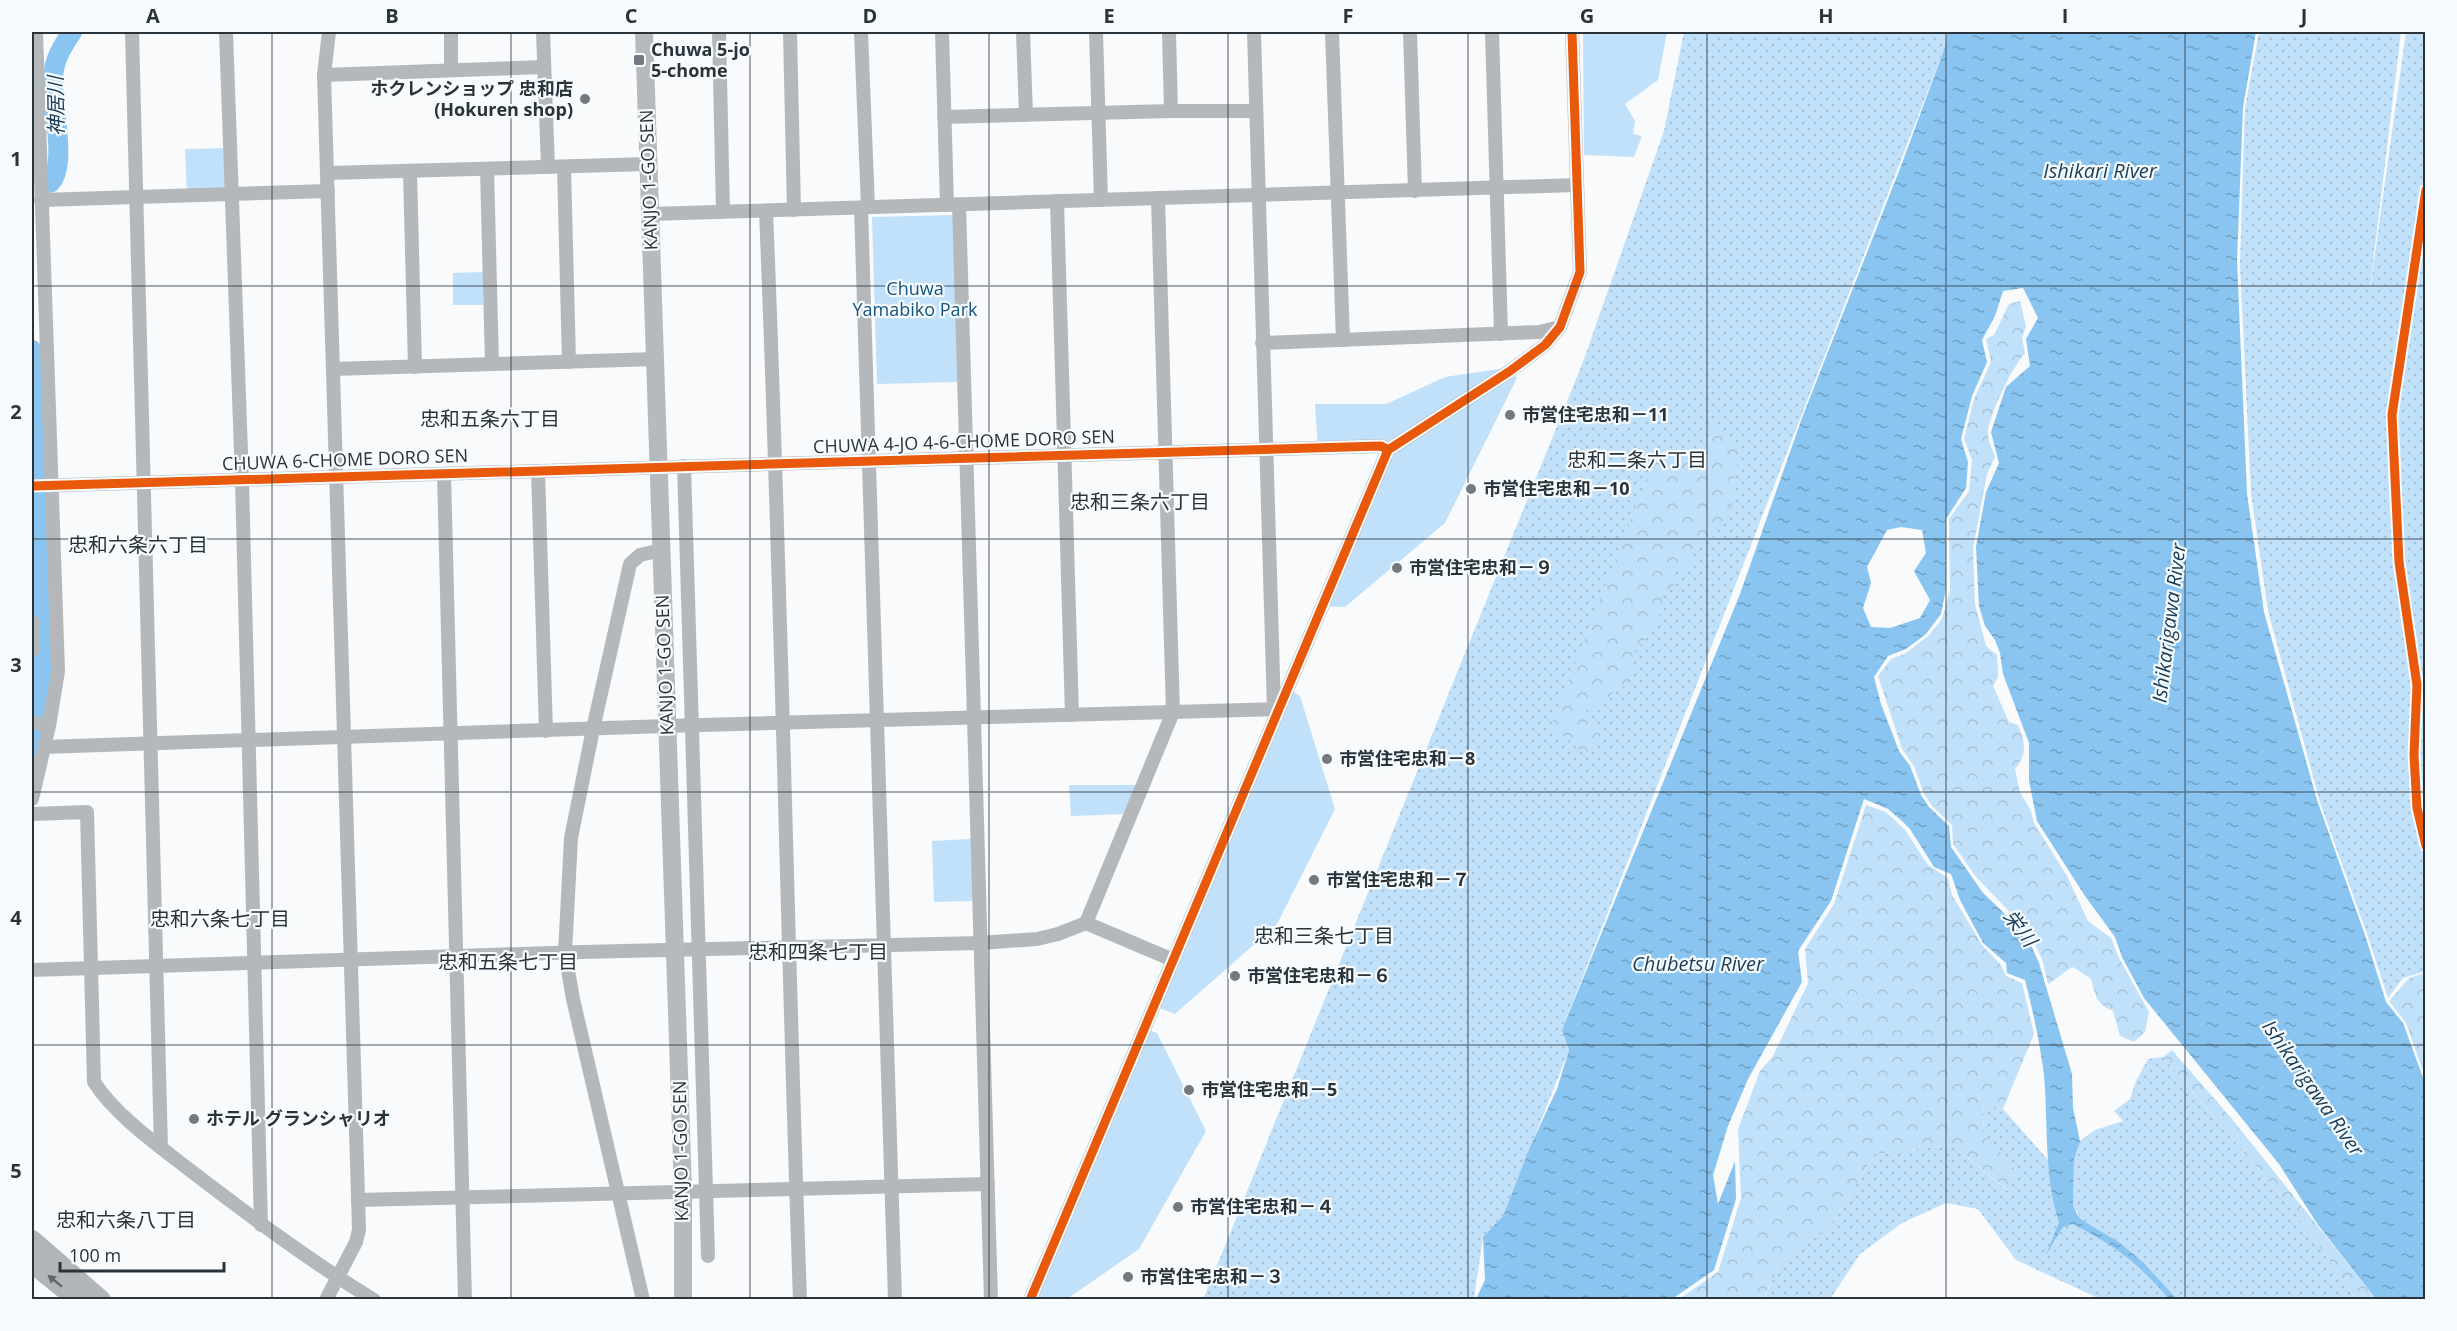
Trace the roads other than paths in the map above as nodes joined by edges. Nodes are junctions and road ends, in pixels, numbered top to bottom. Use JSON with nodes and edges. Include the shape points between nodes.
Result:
{"nodes":[{"id":1,"x":36,"y":32,"type":"edge"},
{"id":2,"x":132,"y":32,"type":"edge"},
{"id":3,"x":226,"y":32,"type":"edge"},
{"id":4,"x":329,"y":32,"type":"edge"},
{"id":5,"x":451,"y":32,"type":"edge"},
{"id":6,"x":543,"y":32,"type":"edge"},
{"id":7,"x":644,"y":32,"type":"edge"},
{"id":8,"x":719,"y":32,"type":"edge"},
{"id":9,"x":790,"y":32,"type":"edge"},
{"id":10,"x":861,"y":32,"type":"edge"},
{"id":11,"x":942,"y":32,"type":"edge"},
{"id":12,"x":1023,"y":32,"type":"edge"},
{"id":13,"x":1096,"y":32,"type":"edge"},
{"id":14,"x":1169,"y":32,"type":"edge"},
{"id":15,"x":1254,"y":32,"type":"edge"},
{"id":16,"x":1332,"y":32,"type":"edge"},
{"id":17,"x":1410,"y":32,"type":"edge"},
{"id":18,"x":1492,"y":32,"type":"edge"},
{"id":19,"x":1572,"y":32,"type":"edge"},
{"id":20,"x":544,"y":68,"type":"junction"},
{"id":21,"x":451,"y":70,"type":"junction"},
{"id":22,"x":324,"y":75,"type":"junction"},
{"id":23,"x":1171,"y":111,"type":"junction"},
{"id":24,"x":1256,"y":111,"type":"junction"},
{"id":25,"x":1099,"y":113,"type":"junction"},
{"id":26,"x":1026,"y":115,"type":"junction"},
{"id":27,"x":944,"y":117,"type":"junction"},
{"id":28,"x":648,"y":164,"type":"junction"},
{"id":29,"x":548,"y":167,"type":"junction"},
{"id":30,"x":564,"y":167,"type":"junction"},
{"id":31,"x":487,"y":169,"type":"junction"},
{"id":32,"x":410,"y":172,"type":"junction"},
{"id":33,"x":328,"y":173,"type":"junction"},
{"id":34,"x":1577,"y":185,"type":"junction"},
{"id":35,"x":1496,"y":188,"type":"junction"},
{"id":36,"x":328,"y":191,"type":"junction"},
{"id":37,"x":1415,"y":191,"type":"junction"},
{"id":38,"x":1337,"y":193,"type":"junction"},
{"id":39,"x":38,"y":194,"type":"edge"},
{"id":40,"x":233,"y":194,"type":"junction"},
{"id":41,"x":1258,"y":195,"type":"junction"},
{"id":42,"x":135,"y":197,"type":"junction"},
{"id":43,"x":1158,"y":198,"type":"junction"},
{"id":44,"x":1101,"y":200,"type":"junction"},
{"id":45,"x":1057,"y":201,"type":"junction"},
{"id":46,"x":953,"y":205,"type":"junction"},
{"id":47,"x":864,"y":207,"type":"junction"},
{"id":48,"x":794,"y":210,"type":"junction"},
{"id":49,"x":766,"y":211,"type":"junction"},
{"id":50,"x":723,"y":212,"type":"junction"},
{"id":51,"x":650,"y":214,"type":"junction"},
{"id":52,"x":1560,"y":327,"type":"junction"},
{"id":53,"x":1501,"y":334,"type":"junction"},
{"id":54,"x":1343,"y":340,"type":"junction"},
{"id":55,"x":1262,"y":343,"type":"junction"},
{"id":56,"x":657,"y":359,"type":"junction"},
{"id":57,"x":569,"y":362,"type":"junction"},
{"id":58,"x":492,"y":364,"type":"junction"},
{"id":59,"x":415,"y":367,"type":"junction"},
{"id":60,"x":333,"y":369,"type":"junction"},
{"id":61,"x":1268,"y":450,"type":"junction"},
{"id":62,"x":1388,"y":450,"type":"junction"},
{"id":63,"x":1166,"y":453,"type":"junction"},
{"id":64,"x":1066,"y":456,"type":"junction"},
{"id":65,"x":966,"y":458,"type":"junction"},
{"id":66,"x":870,"y":462,"type":"junction"},
{"id":67,"x":777,"y":464,"type":"junction"},
{"id":68,"x":684,"y":466,"type":"junction"},
{"id":69,"x":660,"y":467,"type":"junction"},
{"id":70,"x":538,"y":471,"type":"junction"},
{"id":71,"x":444,"y":474,"type":"junction"},
{"id":72,"x":336,"y":477,"type":"junction"},
{"id":73,"x":242,"y":480,"type":"junction"},
{"id":74,"x":142,"y":483,"type":"junction"},
{"id":75,"x":41,"y":486,"type":"edge"},
{"id":76,"x":661,"y":550,"type":"junction"},
{"id":77,"x":32,"y":621,"type":"edge"},
{"id":78,"x":41,"y":649,"type":"edge"},
{"id":79,"x":1277,"y":709,"type":"junction"},
{"id":80,"x":1173,"y":712,"type":"junction"},
{"id":81,"x":1072,"y":715,"type":"junction"},
{"id":82,"x":974,"y":717,"type":"junction"},
{"id":83,"x":877,"y":720,"type":"junction"},
{"id":84,"x":782,"y":722,"type":"junction"},
{"id":85,"x":39,"y":724,"type":"edge"},
{"id":86,"x":691,"y":725,"type":"junction"},
{"id":87,"x":667,"y":726,"type":"junction"},
{"id":88,"x":593,"y":729,"type":"junction"},
{"id":89,"x":546,"y":730,"type":"junction"},
{"id":90,"x":451,"y":732,"type":"junction"},
{"id":91,"x":344,"y":736,"type":"junction"},
{"id":92,"x":248,"y":739,"type":"junction"},
{"id":93,"x":150,"y":742,"type":"junction"},
{"id":94,"x":44,"y":747,"type":"junction"},
{"id":95,"x":33,"y":790,"type":"edge"},
{"id":96,"x":32,"y":814,"type":"edge"},
{"id":97,"x":1086,"y":923,"type":"junction"},
{"id":98,"x":980,"y":943,"type":"junction"},
{"id":99,"x":885,"y":944,"type":"junction"},
{"id":100,"x":790,"y":947,"type":"junction"},
{"id":101,"x":698,"y":950,"type":"junction"},
{"id":102,"x":675,"y":951,"type":"junction"},
{"id":103,"x":565,"y":953,"type":"junction"},
{"id":104,"x":454,"y":957,"type":"junction"},
{"id":105,"x":349,"y":960,"type":"junction"},
{"id":106,"x":1173,"y":960,"type":"junction"},
{"id":107,"x":254,"y":963,"type":"junction"},
{"id":108,"x":157,"y":966,"type":"junction"},
{"id":109,"x":90,"y":969,"type":"junction"},
{"id":110,"x":32,"y":970,"type":"edge"},
{"id":111,"x":161,"y":1148,"type":"junction"},
{"id":112,"x":988,"y":1184,"type":"junction"},
{"id":113,"x":893,"y":1187,"type":"junction"},
{"id":114,"x":796,"y":1190,"type":"junction"},
{"id":115,"x":683,"y":1191,"type":"junction"},
{"id":116,"x":706,"y":1191,"type":"junction"},
{"id":117,"x":617,"y":1193,"type":"junction"},
{"id":118,"x":462,"y":1198,"type":"junction"},
{"id":119,"x":358,"y":1200,"type":"junction"},
{"id":120,"x":261,"y":1225,"type":"junction"},
{"id":121,"x":33,"y":1251,"type":"edge"},
{"id":122,"x":708,"y":1256,"type":"dead end"},
{"id":123,"x":337,"y":1278,"type":"junction"},
{"id":124,"x":78,"y":1299,"type":"edge"},
{"id":125,"x":101,"y":1299,"type":"edge"},
{"id":126,"x":326,"y":1299,"type":"edge"},
{"id":127,"x":374,"y":1299,"type":"edge"},
{"id":128,"x":465,"y":1299,"type":"edge"},
{"id":129,"x":643,"y":1299,"type":"edge"},
{"id":130,"x":683,"y":1299,"type":"edge"},
{"id":131,"x":800,"y":1299,"type":"edge"},
{"id":132,"x":895,"y":1299,"type":"edge"},
{"id":133,"x":992,"y":1299,"type":"edge"},
{"id":134,"x":1030,"y":1299,"type":"edge"}],
"edges":[{"from":1,"to":39,"type":"street"},
{"from":2,"to":42,"type":"street"},
{"from":3,"to":40,"type":"street"},
{"from":4,"to":22,"type":"street"},
{"from":5,"to":21,"type":"street"},
{"from":6,"to":20,"type":"street"},
{"from":7,"to":28,"type":"main road","name":"KANJO 1-GO SEN"},
{"from":8,"to":50,"type":"street"},
{"from":9,"to":48,"type":"street"},
{"from":10,"to":47,"type":"street"},
{"from":11,"to":27,"type":"street"},
{"from":12,"to":26,"type":"street"},
{"from":13,"to":25,"type":"street"},
{"from":14,"to":23,"type":"street"},
{"from":15,"to":24,"type":"street"},
{"from":16,"to":38,"type":"street"},
{"from":17,"to":37,"type":"street"},
{"from":18,"to":35,"type":"street"},
{"from":19,"to":34,"type":"street"},
{"from":20,"to":21,"type":"street"},
{"from":20,"to":29,"type":"street"},
{"from":21,"to":22,"type":"street"},
{"from":22,"to":33,"type":"street"},
{"from":23,"to":24,"type":"street"},
{"from":23,"to":25,"type":"street"},
{"from":24,"to":41,"type":"street"},
{"from":25,"to":26,"type":"street"},
{"from":25,"to":44,"type":"street"},
{"from":26,"to":27,"type":"street"},
{"from":27,"to":46,"type":"street"},
{"from":28,"to":30,"type":"street"},
{"from":28,"to":51,"type":"main road","name":"KANJO 1-GO SEN"},
{"from":29,"to":30,"type":"street"},
{"from":29,"to":31,"type":"street"},
{"from":30,"to":57,"type":"street"},
{"from":31,"to":32,"type":"street"},
{"from":31,"to":58,"type":"street"},
{"from":32,"to":33,"type":"street"},
{"from":32,"to":59,"type":"street"},
{"from":33,"to":36,"type":"street"},
{"from":34,"to":35,"type":"street"},
{"from":34,"to":52,"type":"street","via":[[1580,272]]},
{"from":35,"to":37,"type":"street"},
{"from":35,"to":53,"type":"street"},
{"from":36,"to":40,"type":"street"},
{"from":36,"to":60,"type":"street"},
{"from":37,"to":38,"type":"street"},
{"from":38,"to":41,"type":"street"},
{"from":38,"to":54,"type":"street"},
{"from":39,"to":42,"type":"street"},
{"from":39,"to":75,"type":"street"},
{"from":40,"to":42,"type":"street"},
{"from":40,"to":73,"type":"street"},
{"from":41,"to":43,"type":"street"},
{"from":41,"to":55,"type":"street"},
{"from":42,"to":74,"type":"street"},
{"from":43,"to":44,"type":"street"},
{"from":43,"to":63,"type":"street"},
{"from":44,"to":45,"type":"street"},
{"from":45,"to":46,"type":"street"},
{"from":45,"to":64,"type":"street"},
{"from":46,"to":47,"type":"street"},
{"from":46,"to":65,"type":"street"},
{"from":47,"to":48,"type":"street"},
{"from":47,"to":66,"type":"street"},
{"from":48,"to":49,"type":"street"},
{"from":49,"to":50,"type":"street"},
{"from":49,"to":67,"type":"street"},
{"from":50,"to":51,"type":"street"},
{"from":51,"to":56,"type":"main road","name":"KANJO 1-GO SEN"},
{"from":52,"to":53,"type":"street"},
{"from":52,"to":62,"type":"street","via":[[1545,345],[1510,371]]},
{"from":53,"to":54,"type":"street"},
{"from":54,"to":55,"type":"street"},
{"from":55,"to":61,"type":"street"},
{"from":56,"to":57,"type":"street"},
{"from":56,"to":69,"type":"main road","name":"KANJO 1-GO SEN"},
{"from":57,"to":58,"type":"street"},
{"from":58,"to":59,"type":"street"},
{"from":59,"to":60,"type":"street"},
{"from":60,"to":72,"type":"street"},
{"from":61,"to":62,"type":"street","name":"CHUWA 4-JO 4-6-CHOME DORO SEN","via":[[1382,446]]},
{"from":61,"to":63,"type":"street","name":"CHUWA 4-JO 4-6-CHOME DORO SEN"},
{"from":61,"to":79,"type":"street"},
{"from":62,"to":79,"type":"street"},
{"from":63,"to":64,"type":"street","name":"CHUWA 4-JO 4-6-CHOME DORO SEN"},
{"from":63,"to":80,"type":"street"},
{"from":64,"to":65,"type":"street","name":"CHUWA 4-JO 4-6-CHOME DORO SEN"},
{"from":64,"to":81,"type":"street"},
{"from":65,"to":66,"type":"street","name":"CHUWA 4-JO 4-6-CHOME DORO SEN"},
{"from":65,"to":82,"type":"street"},
{"from":66,"to":67,"type":"street","name":"CHUWA 4-JO 4-6-CHOME DORO SEN"},
{"from":66,"to":83,"type":"street"},
{"from":67,"to":68,"type":"street","name":"CHUWA 4-JO 4-6-CHOME DORO SEN"},
{"from":67,"to":84,"type":"street"},
{"from":68,"to":69,"type":"street","name":"CHUWA 4-JO 4-6-CHOME DORO SEN"},
{"from":68,"to":86,"type":"street"},
{"from":69,"to":70,"type":"street","name":"CHUWA 6-CHOME DORO SEN"},
{"from":69,"to":76,"type":"main road","name":"KANJO 1-GO SEN"},
{"from":70,"to":71,"type":"street","name":"CHUWA 6-CHOME DORO SEN"},
{"from":70,"to":89,"type":"street"},
{"from":71,"to":72,"type":"street","name":"CHUWA 6-CHOME DORO SEN"},
{"from":71,"to":90,"type":"street"},
{"from":72,"to":73,"type":"street","name":"CHUWA 6-CHOME DORO SEN"},
{"from":72,"to":91,"type":"street"},
{"from":73,"to":74,"type":"street","name":"CHUWA 6-CHOME DORO SEN"},
{"from":73,"to":92,"type":"street"},
{"from":74,"to":75,"type":"street","name":"CHUWA 6-CHOME DORO SEN"},
{"from":74,"to":93,"type":"street"},
{"from":75,"to":78,"type":"street"},
{"from":76,"to":87,"type":"main road","name":"KANJO 1-GO SEN"},
{"from":76,"to":88,"type":"street","via":[[640,555],[630,564]]},
{"from":77,"to":78,"type":"street"},
{"from":78,"to":85,"type":"street","via":[[57,671]]},
{"from":79,"to":80,"type":"street"},
{"from":79,"to":106,"type":"street"},
{"from":80,"to":81,"type":"street"},
{"from":80,"to":97,"type":"street"},
{"from":81,"to":82,"type":"street"},
{"from":82,"to":83,"type":"street"},
{"from":82,"to":98,"type":"street"},
{"from":83,"to":84,"type":"street"},
{"from":83,"to":99,"type":"street"},
{"from":84,"to":86,"type":"street"},
{"from":84,"to":100,"type":"street"},
{"from":85,"to":94,"type":"street"},
{"from":86,"to":87,"type":"street"},
{"from":86,"to":101,"type":"street"},
{"from":87,"to":88,"type":"street"},
{"from":87,"to":102,"type":"main road","name":"KANJO 1-GO SEN"},
{"from":88,"to":89,"type":"street"},
{"from":88,"to":103,"type":"street","via":[[571,838]]},
{"from":89,"to":90,"type":"street"},
{"from":90,"to":91,"type":"street"},
{"from":90,"to":104,"type":"street"},
{"from":91,"to":92,"type":"street"},
{"from":91,"to":105,"type":"street"},
{"from":92,"to":93,"type":"street"},
{"from":92,"to":107,"type":"street"},
{"from":93,"to":94,"type":"street"},
{"from":93,"to":108,"type":"street"},
{"from":94,"to":95,"type":"street"},
{"from":96,"to":109,"type":"street","via":[[87,812]]},
{"from":97,"to":98,"type":"street","via":[[1037,939]]},
{"from":97,"to":106,"type":"street"},
{"from":98,"to":99,"type":"street"},
{"from":98,"to":112,"type":"street"},
{"from":99,"to":100,"type":"street"},
{"from":99,"to":113,"type":"street"},
{"from":100,"to":101,"type":"street"},
{"from":100,"to":114,"type":"street"},
{"from":101,"to":102,"type":"street"},
{"from":101,"to":116,"type":"street"},
{"from":102,"to":103,"type":"street"},
{"from":102,"to":115,"type":"main road","name":"KANJO 1-GO SEN"},
{"from":103,"to":104,"type":"street"},
{"from":103,"to":117,"type":"street"},
{"from":104,"to":105,"type":"street"},
{"from":104,"to":118,"type":"street"},
{"from":105,"to":107,"type":"street"},
{"from":105,"to":119,"type":"street"},
{"from":106,"to":134,"type":"street"},
{"from":107,"to":108,"type":"street"},
{"from":107,"to":120,"type":"street"},
{"from":108,"to":109,"type":"street"},
{"from":108,"to":111,"type":"street"},
{"from":109,"to":110,"type":"street"},
{"from":109,"to":111,"type":"street","via":[[94,1082],[104,1097]]},
{"from":111,"to":120,"type":"street"},
{"from":112,"to":113,"type":"street"},
{"from":112,"to":133,"type":"street"},
{"from":113,"to":114,"type":"street"},
{"from":113,"to":132,"type":"street"},
{"from":114,"to":116,"type":"street"},
{"from":114,"to":131,"type":"street"},
{"from":115,"to":116,"type":"street"},
{"from":115,"to":117,"type":"street"},
{"from":115,"to":130,"type":"main road","name":"KANJO 1-GO SEN"},
{"from":116,"to":122,"type":"street"},
{"from":117,"to":118,"type":"street"},
{"from":117,"to":129,"type":"street"},
{"from":118,"to":119,"type":"street"},
{"from":118,"to":128,"type":"street"},
{"from":119,"to":123,"type":"street","via":[[359,1230]]},
{"from":120,"to":123,"type":"street"},
{"from":124,"to":121,"type":"highway","one_way":true},
{"from":121,"to":125,"type":"highway"},
{"from":123,"to":126,"type":"street"},
{"from":123,"to":127,"type":"street"}]}
